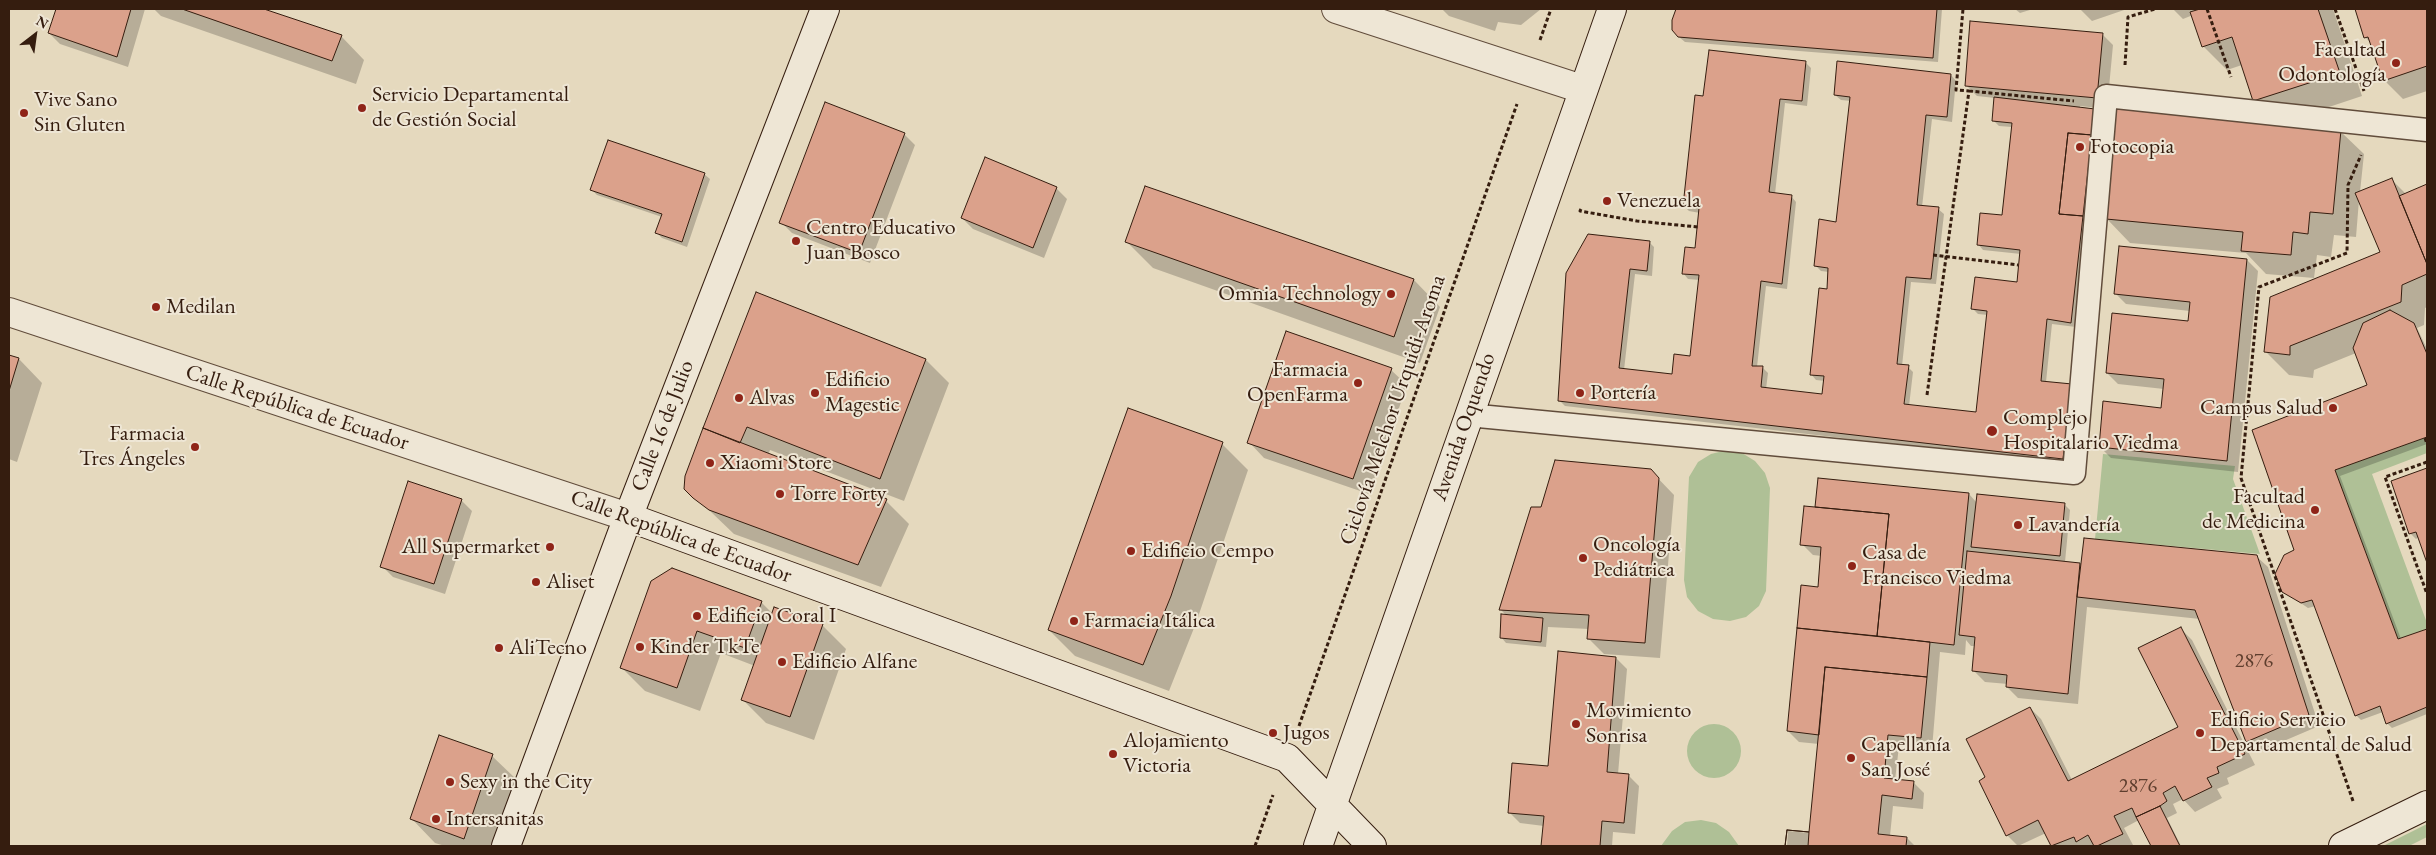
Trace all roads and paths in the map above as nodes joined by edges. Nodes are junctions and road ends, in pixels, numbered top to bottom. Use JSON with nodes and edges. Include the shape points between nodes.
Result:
{"nodes":[{"id":1,"x":825,"y":9,"type":"edge"},
{"id":2,"x":1336,"y":9,"type":"edge"},
{"id":3,"x":1551,"y":9,"type":"edge"},
{"id":4,"x":1612,"y":9,"type":"edge"},
{"id":5,"x":1963,"y":9,"type":"edge"},
{"id":6,"x":2207,"y":9,"type":"edge"},
{"id":7,"x":2335,"y":9,"type":"edge"},
{"id":8,"x":1548,"y":19,"type":"dead end"},
{"id":9,"x":2229,"y":72,"type":"dead end"},
{"id":10,"x":1582,"y":90,"type":"junction"},
{"id":11,"x":1517,"y":105,"type":"dead end"},
{"id":12,"x":2375,"y":124,"type":"junction"},
{"id":13,"x":2427,"y":130,"type":"edge"},
{"id":14,"x":1583,"y":203,"type":"dead end"},
{"id":15,"x":1698,"y":227,"type":"dead end"},
{"id":16,"x":1934,"y":255,"type":"dead end"},
{"id":17,"x":1946,"y":257,"type":"junction"},
{"id":18,"x":2018,"y":265,"type":"dead end"},
{"id":19,"x":9,"y":312,"type":"edge"},
{"id":20,"x":1927,"y":395,"type":"dead end"},
{"id":21,"x":1468,"y":415,"type":"junction"},
{"id":22,"x":2425,"y":438,"type":"dead end"},
{"id":23,"x":2427,"y":444,"type":"edge"},
{"id":24,"x":2427,"y":462,"type":"edge"},
{"id":25,"x":628,"y":517,"type":"junction"},
{"id":26,"x":2427,"y":594,"type":"edge"},
{"id":27,"x":1299,"y":726,"type":"dead end"},
{"id":28,"x":2348,"y":792,"type":"dead end"},
{"id":29,"x":1273,"y":797,"type":"dead end"},
{"id":30,"x":1333,"y":802,"type":"junction"},
{"id":31,"x":2427,"y":805,"type":"edge"},
{"id":32,"x":506,"y":846,"type":"edge"},
{"id":33,"x":1255,"y":846,"type":"edge"},
{"id":34,"x":1318,"y":846,"type":"edge"},
{"id":35,"x":1372,"y":846,"type":"edge"},
{"id":36,"x":2343,"y":846,"type":"edge"}],
"edges":[{"from":1,"to":25,"type":"main road","name":"Calle 16 de Julio"},
{"from":2,"to":10,"type":"main road"},
{"from":3,"to":8,"type":"path"},
{"from":4,"to":10,"type":"main road","name":"Avenida Oquendo"},
{"from":5,"to":17,"type":"path","via":[[1956,90],[1970,92]]},
{"from":6,"to":9,"type":"path"},
{"from":7,"to":12,"type":"path"},
{"from":10,"to":21,"type":"main road","name":"Avenida Oquendo"},
{"from":11,"to":27,"type":"path","name":"Ciclovía Melchor Urquidi-Aroma"},
{"from":12,"to":13,"type":"lane"},
{"from":12,"to":21,"type":"lane","via":[[2106,96],[2074,473]]},
{"from":12,"to":28,"type":"path","via":[[2348,184],[2347,253],[2259,287],[2241,478]]},
{"from":14,"to":15,"type":"path","via":[[1580,212]]},
{"from":16,"to":17,"type":"path"},
{"from":17,"to":18,"type":"path"},
{"from":17,"to":20,"type":"path"},
{"from":19,"to":25,"type":"main road","name":"Calle República de Ecuador"},
{"from":21,"to":30,"type":"main road","name":"Avenida Oquendo"},
{"from":22,"to":23,"type":"path"},
{"from":24,"to":26,"type":"path","via":[[2385,477]]},
{"from":25,"to":30,"type":"main road","name":"Calle República de Ecuador","via":[[1287,758]]},
{"from":25,"to":32,"type":"main road","name":"Calle 16 de Julio"},
{"from":29,"to":33,"type":"path"},
{"from":30,"to":34,"type":"main road","name":"Avenida Oquendo"},
{"from":30,"to":35,"type":"main road","name":"Calle República de Ecuador"},
{"from":31,"to":36,"type":"main road"}]}
